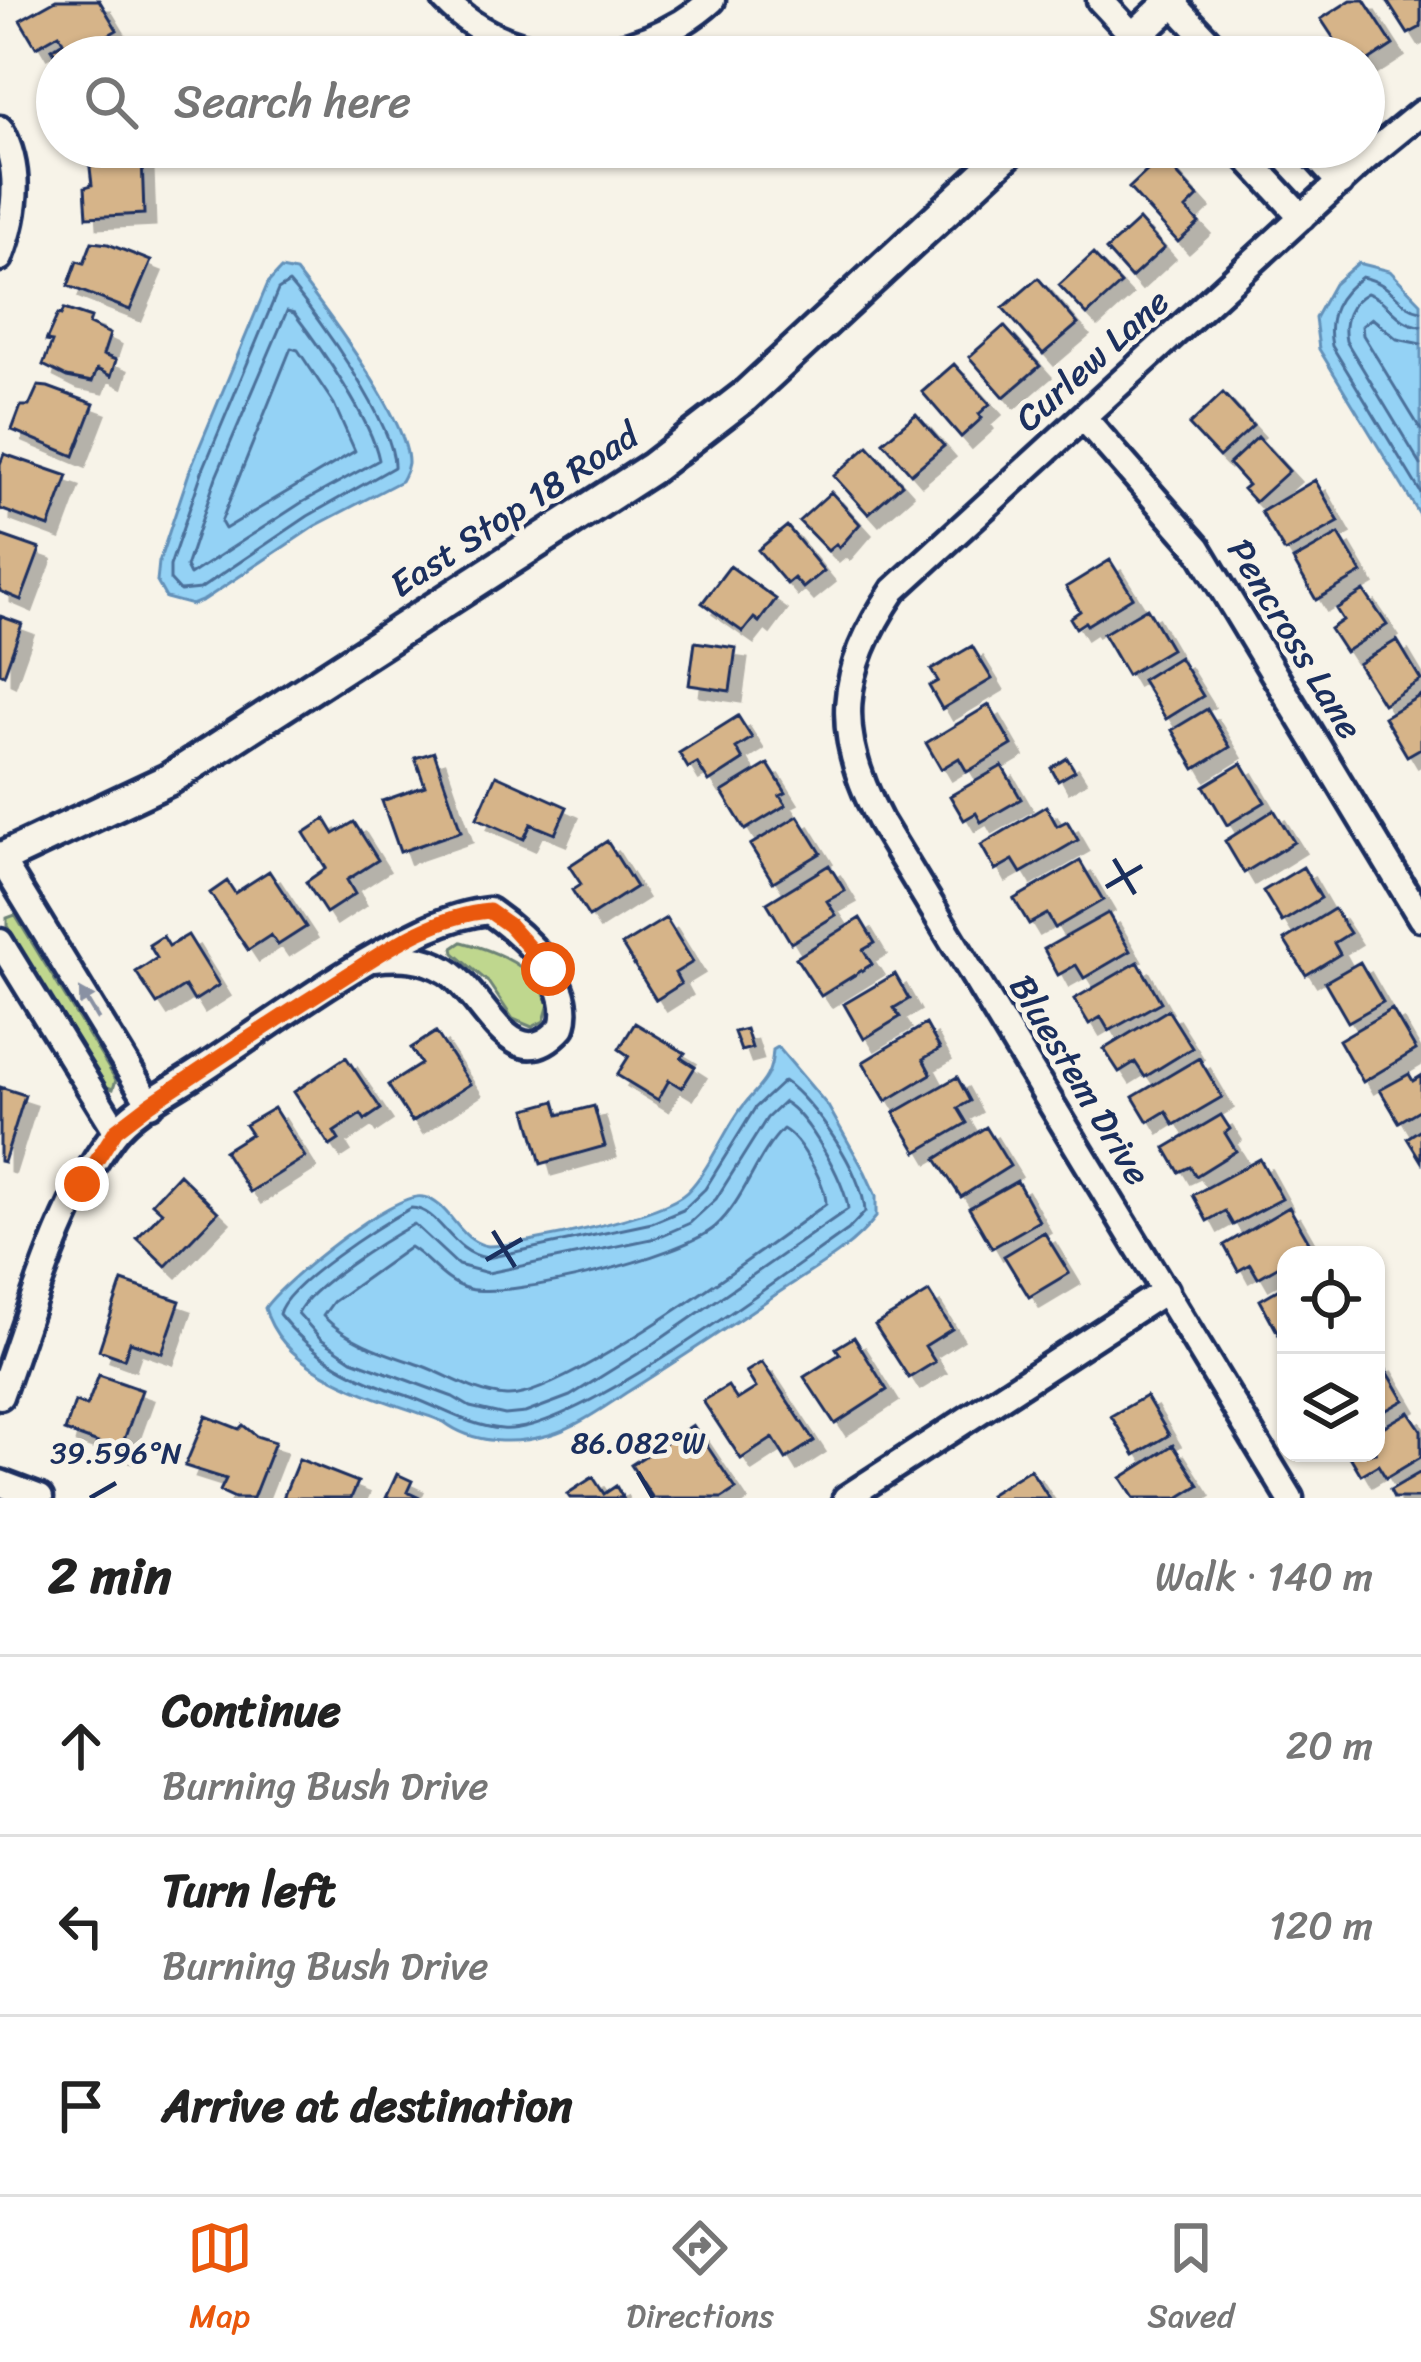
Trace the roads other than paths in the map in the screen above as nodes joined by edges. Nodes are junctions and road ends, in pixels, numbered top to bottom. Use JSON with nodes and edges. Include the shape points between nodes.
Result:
{"nodes":[{"id":1,"x":445,"y":0,"type":"edge"},
{"id":2,"x":712,"y":0,"type":"edge"},
{"id":3,"x":1100,"y":0,"type":"edge"},
{"id":4,"x":1172,"y":1,"type":"edge"},
{"id":5,"x":496,"y":36,"type":"edge"},
{"id":6,"x":654,"y":36,"type":"edge"},
{"id":7,"x":1124,"y":36,"type":"edge"},
{"id":8,"x":1144,"y":36,"type":"edge"},
{"id":9,"x":1204,"y":36,"type":"edge"},
{"id":10,"x":1421,"y":113,"type":"edge"},
{"id":11,"x":0,"y":129,"type":"edge"},
{"id":12,"x":1385,"y":144,"type":"edge"},
{"id":13,"x":991,"y":168,"type":"edge"},
{"id":14,"x":1256,"y":168,"type":"edge"},
{"id":15,"x":1326,"y":168,"type":"edge"},
{"id":16,"x":1357,"y":168,"type":"edge"},
{"id":17,"x":1340,"y":183,"type":"junction"},
{"id":18,"x":1302,"y":217,"type":"junction"},
{"id":19,"x":0,"y":258,"type":"edge"},
{"id":20,"x":1083,"y":417,"type":"junction"},
{"id":21,"x":848,"y":687,"type":"joint"},
{"id":22,"x":0,"y":858,"type":"edge"},
{"id":23,"x":1421,"y":918,"type":"edge"},
{"id":24,"x":0,"y":942,"type":"edge"},
{"id":25,"x":373,"y":959,"type":"junction"},
{"id":26,"x":150,"y":1104,"type":"junction"},
{"id":27,"x":116,"y":1130,"type":"junction"},
{"id":28,"x":1166,"y":1290,"type":"junction"},
{"id":29,"x":0,"y":1396,"type":"edge"},
{"id":30,"x":0,"y":1483,"type":"edge"},
{"id":31,"x":40,"y":1498,"type":"edge"},
{"id":32,"x":846,"y":1498,"type":"edge"},
{"id":33,"x":1290,"y":1498,"type":"edge"}],
"edges":[{"from":1,"to":5,"type":"street"},
{"from":2,"to":6,"type":"street"},
{"from":3,"to":7,"type":"street"},
{"from":4,"to":8,"type":"street"},
{"from":4,"to":9,"type":"street"},
{"from":10,"to":12,"type":"street","name":"Curlew Lane"},
{"from":11,"to":19,"type":"street","via":[[15,176]]},
{"from":13,"to":22,"type":"street","name":"East Stop 18 Road","via":[[744,397],[652,468],[168,780]]},
{"from":14,"to":18,"type":"street"},
{"from":15,"to":17,"type":"street"},
{"from":16,"to":17,"type":"street","name":"Curlew Lane"},
{"from":17,"to":18,"type":"street","name":"Curlew Lane"},
{"from":18,"to":20,"type":"street","name":"Curlew Lane"},
{"from":20,"to":21,"type":"street","name":"Curlew Lane","via":[[893,590],[868,628]]},
{"from":20,"to":23,"type":"street","name":"Pencross Lane","via":[[1198,548]]},
{"from":21,"to":28,"type":"street","name":"Bluestem Drive","via":[[861,785]]},
{"from":26,"to":22,"type":"street","one_way":true},
{"from":24,"to":27,"type":"street"},
{"from":25,"to":25,"type":"street","via":[[425,960],[448,971],[521,1045],[541,1044],[562,1027],[565,1002],[548,969],[489,911],[455,917]]},
{"from":25,"to":26,"type":"street"},
{"from":26,"to":27,"type":"street"},
{"from":27,"to":29,"type":"street","via":[[82,1184]]},
{"from":28,"to":32,"type":"street"},
{"from":28,"to":33,"type":"street","name":"Bluestem Drive"},
{"from":30,"to":31,"type":"street"}]}
